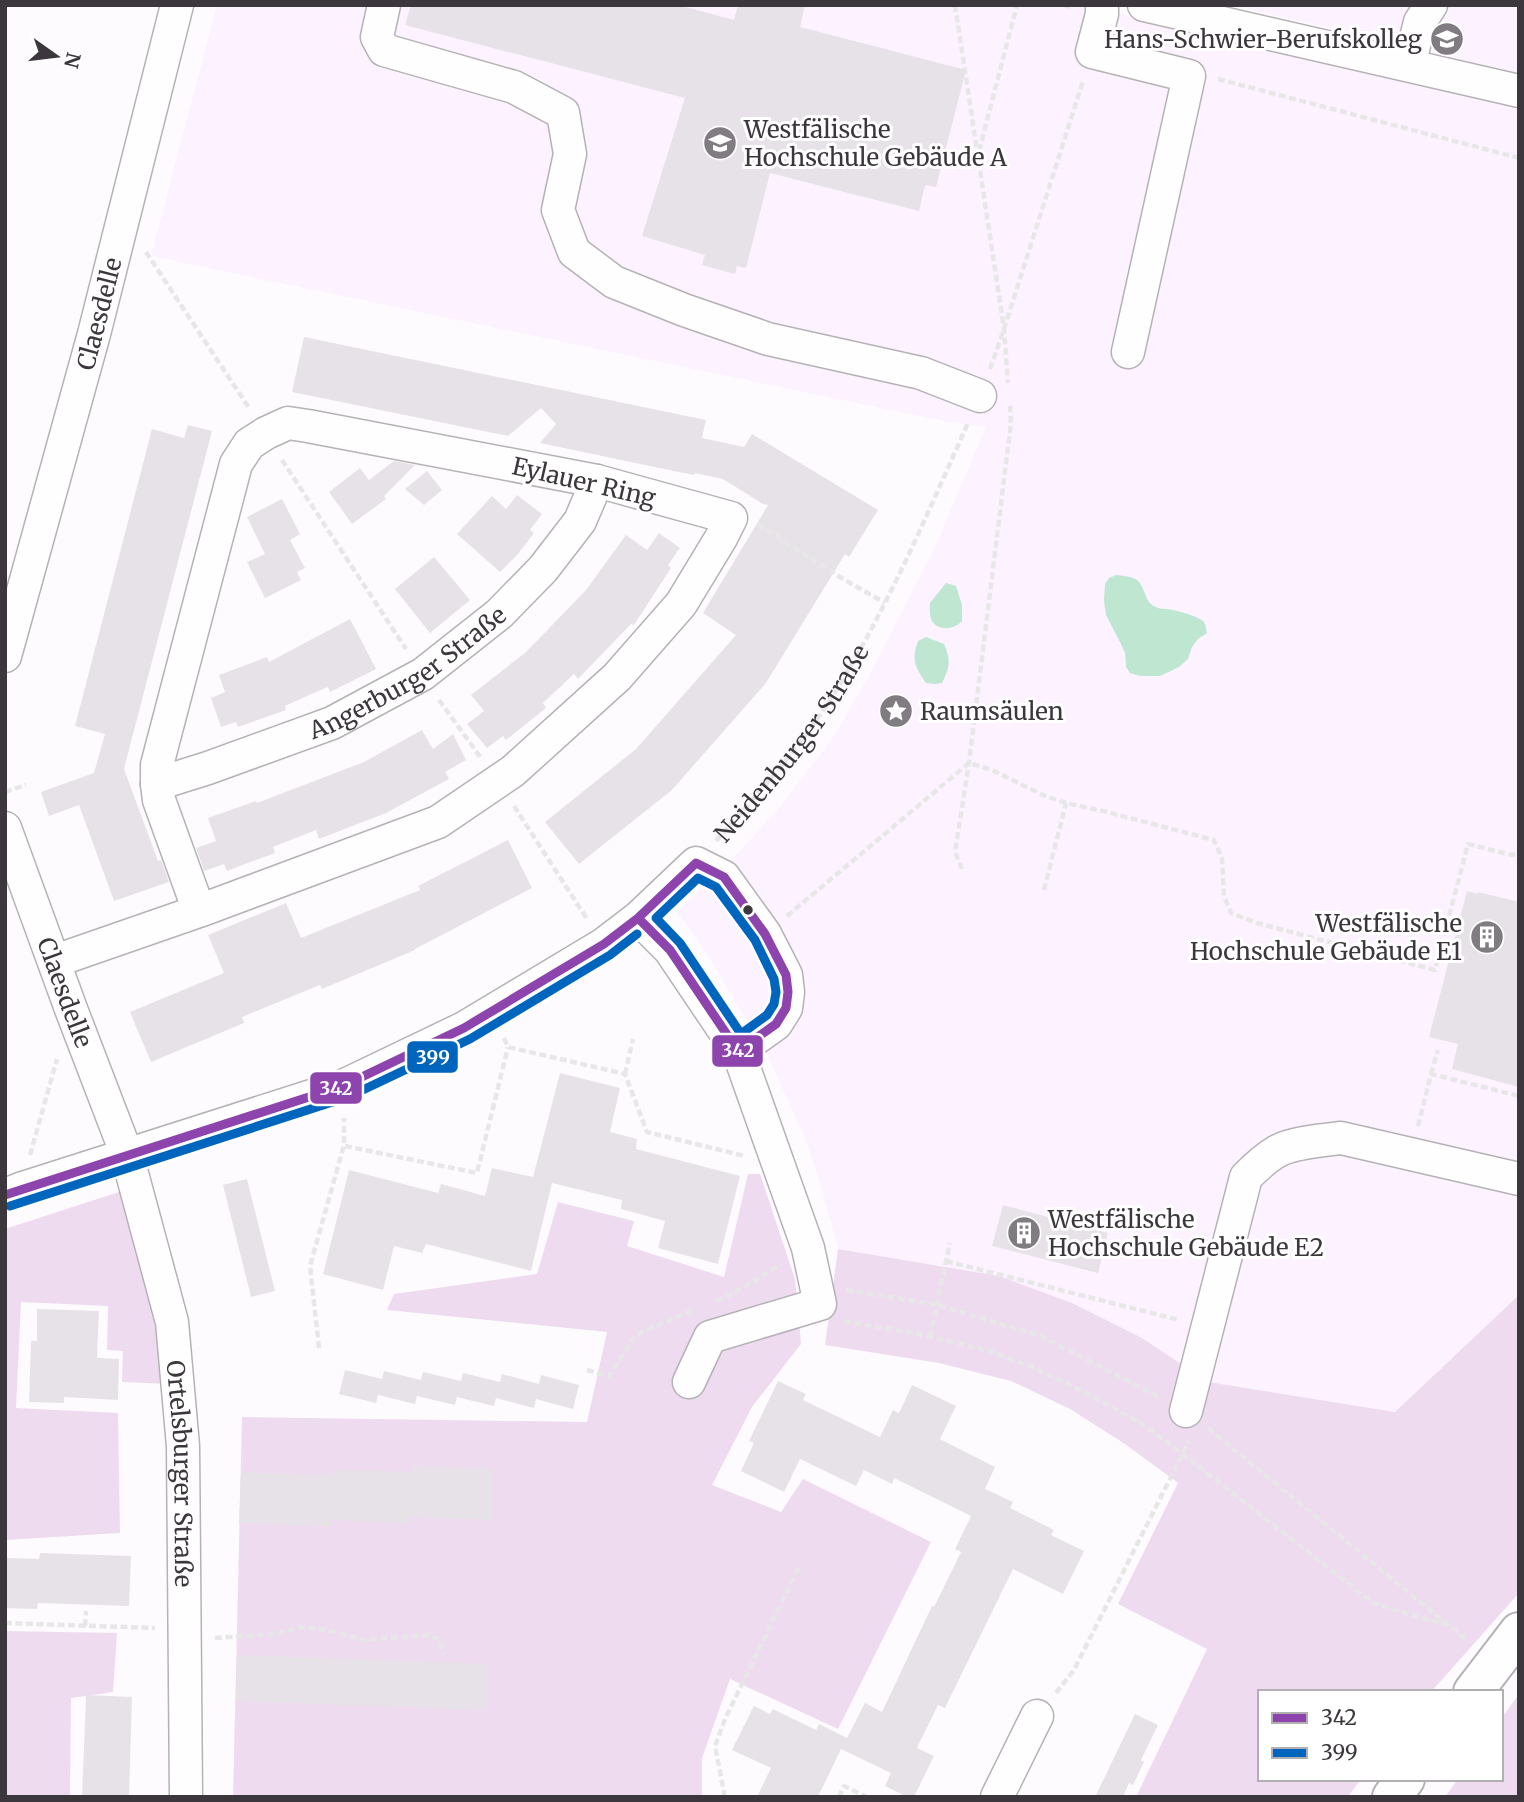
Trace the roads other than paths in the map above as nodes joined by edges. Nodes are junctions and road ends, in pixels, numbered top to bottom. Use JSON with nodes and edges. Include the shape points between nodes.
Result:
{"nodes":[{"id":1,"x":177,"y":5,"type":"edge"},
{"id":2,"x":384,"y":5,"type":"edge"},
{"id":3,"x":1102,"y":5,"type":"edge"},
{"id":4,"x":1144,"y":5,"type":"edge"},
{"id":5,"x":1430,"y":5,"type":"edge"},
{"id":6,"x":1409,"y":65,"type":"junction"},
{"id":7,"x":1519,"y":91,"type":"edge"},
{"id":8,"x":1128,"y":352,"type":"dead end"},
{"id":9,"x":995,"y":396,"type":"road end"},
{"id":10,"x":597,"y":481,"type":"junction"},
{"id":11,"x":10,"y":617,"type":"edge"},
{"id":12,"x":5,"y":656,"type":"edge"},
{"id":13,"x":157,"y":784,"type":"junction"},
{"id":14,"x":5,"y":828,"type":"edge"},
{"id":15,"x":199,"y":911,"type":"junction"},
{"id":16,"x":638,"y":918,"type":"junction"},
{"id":17,"x":55,"y":961,"type":"junction"},
{"id":18,"x":738,"y":1051,"type":"junction"},
{"id":19,"x":127,"y":1155,"type":"junction"},
{"id":20,"x":1519,"y":1179,"type":"edge"},
{"id":21,"x":13,"y":1192,"type":"edge"},
{"id":22,"x":689,"y":1382,"type":"dead end"},
{"id":23,"x":1193,"y":1417,"type":"road end"},
{"id":24,"x":1519,"y":1632,"type":"edge"},
{"id":25,"x":1475,"y":1690,"type":"edge"},
{"id":26,"x":1037,"y":1716,"type":"road end"},
{"id":27,"x":1404,"y":1781,"type":"edge"},
{"id":28,"x":186,"y":1797,"type":"edge"},
{"id":29,"x":997,"y":1797,"type":"edge"},
{"id":30,"x":1392,"y":1797,"type":"edge"}],
"edges":[{"from":1,"to":11,"type":"street","name":"Claesdelle","via":[[94,334]]},
{"from":2,"to":9,"type":"street","via":[[377,37],[384,50],[514,87],[563,113],[570,154],[558,210],[574,252],[614,282],[768,339],[921,373]]},
{"from":3,"to":8,"type":"street","via":[[1092,52],[1189,76]]},
{"from":4,"to":6,"type":"street"},
{"from":5,"to":6,"type":"street","via":[[1420,22]]},
{"from":6,"to":7,"type":"street"},
{"from":10,"to":13,"type":"street","name":"Angerburger Straße","via":[[580,521],[543,569],[499,614],[423,674],[332,723]]},
{"from":10,"to":13,"type":"street","name":"Eylauer Ring","via":[[298,425],[288,424],[249,444],[236,464],[157,765]]},
{"from":10,"to":15,"type":"street","name":"Eylauer Ring","via":[[731,518],[681,604],[617,677],[513,771],[438,822]]},
{"from":11,"to":12,"type":"street","name":"Claesdelle"},
{"from":13,"to":15,"type":"street","name":"Eylauer Ring"},
{"from":14,"to":17,"type":"street","name":"Claesdelle"},
{"from":15,"to":17,"type":"street"},
{"from":16,"to":18,"type":"street","via":[[670,950]]},
{"from":16,"to":18,"type":"street","name":"Neidenburger Straße","via":[[696,863],[724,877],[765,934],[786,975],[788,992],[786,1008],[776,1024]]},
{"from":16,"to":19,"type":"street","name":"Neidenburger Straße","via":[[604,944],[464,1028],[343,1086]]},
{"from":17,"to":19,"type":"street","name":"Claesdelle"},
{"from":18,"to":22,"type":"street","via":[[808,1248],[819,1294],[710,1337]]},
{"from":19,"to":21,"type":"street","name":"Neidenburger Straße"},
{"from":19,"to":28,"type":"street","name":"Ortelsburger Straße","via":[[172,1322],[183,1446]]},
{"from":20,"to":23,"type":"street","via":[[1341,1138],[1278,1150],[1246,1177],[1208,1327]]},
{"from":24,"to":25,"type":"main road"},
{"from":26,"to":29,"type":"street"},
{"from":27,"to":30,"type":"main road"}]}
